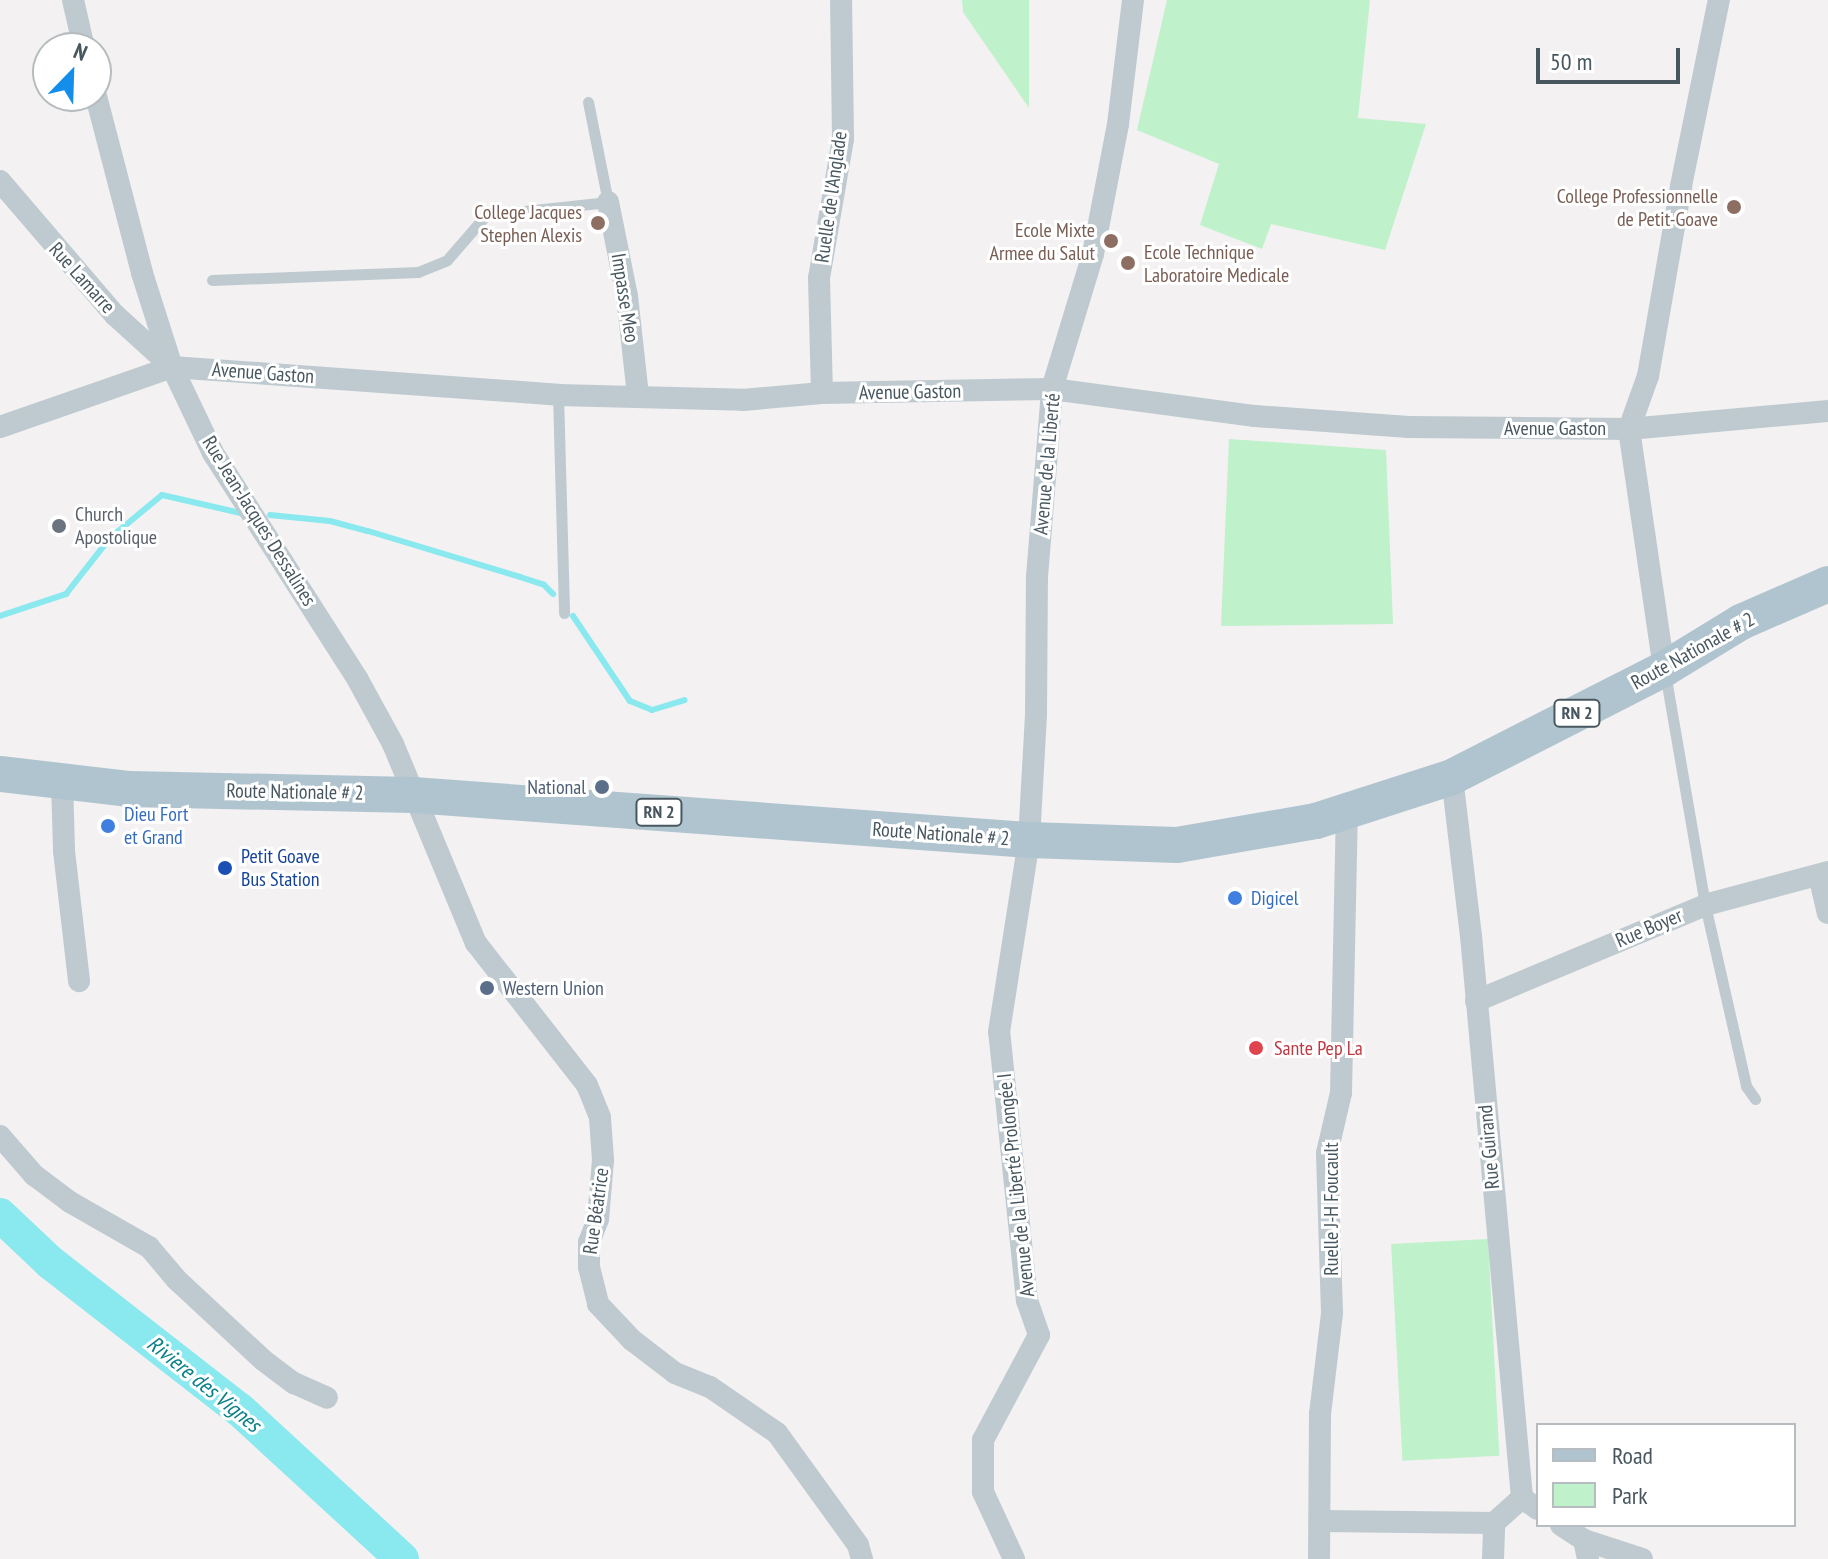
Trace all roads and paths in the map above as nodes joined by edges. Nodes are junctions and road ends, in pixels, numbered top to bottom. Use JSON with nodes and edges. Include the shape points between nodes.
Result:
{"nodes":[{"id":1,"x":73,"y":0,"type":"edge"},
{"id":2,"x":841,"y":0,"type":"edge"},
{"id":3,"x":1133,"y":0,"type":"edge"},
{"id":4,"x":1719,"y":0,"type":"edge"},
{"id":5,"x":80,"y":32,"type":"edge"},
{"id":6,"x":588,"y":102,"type":"dead end"},
{"id":7,"x":100,"y":112,"type":"edge"},
{"id":8,"x":0,"y":181,"type":"edge"},
{"id":9,"x":608,"y":202,"type":"junction"},
{"id":10,"x":212,"y":280,"type":"dead end"},
{"id":11,"x":172,"y":367,"type":"junction"},
{"id":12,"x":1052,"y":389,"type":"junction"},
{"id":13,"x":822,"y":393,"type":"junction"},
{"id":14,"x":558,"y":395,"type":"junction"},
{"id":15,"x":638,"y":395,"type":"junction"},
{"id":16,"x":1828,"y":411,"type":"edge"},
{"id":17,"x":0,"y":427,"type":"edge"},
{"id":18,"x":1629,"y":429,"type":"junction"},
{"id":19,"x":1828,"y":584,"type":"edge"},
{"id":20,"x":564,"y":613,"type":"dead end"},
{"id":21,"x":1664,"y":669,"type":"junction"},
{"id":22,"x":0,"y":774,"type":"edge"},
{"id":23,"x":1452,"y":777,"type":"junction"},
{"id":24,"x":62,"y":782,"type":"junction"},
{"id":25,"x":413,"y":795,"type":"junction"},
{"id":26,"x":1347,"y":811,"type":"junction"},
{"id":27,"x":1029,"y":840,"type":"junction"},
{"id":28,"x":1823,"y":874,"type":"edge"},
{"id":29,"x":1705,"y":905,"type":"junction"},
{"id":30,"x":1828,"y":913,"type":"edge"},
{"id":31,"x":79,"y":981,"type":"dead end"},
{"id":32,"x":1476,"y":1001,"type":"junction"},
{"id":33,"x":1755,"y":1099,"type":"dead end"},
{"id":34,"x":0,"y":1136,"type":"edge"},
{"id":35,"x":327,"y":1398,"type":"dead end"},
{"id":36,"x":1530,"y":1504,"type":"edge"},
{"id":37,"x":1322,"y":1521,"type":"junction"},
{"id":38,"x":1494,"y":1523,"type":"junction"},
{"id":39,"x":1563,"y":1527,"type":"edge"},
{"id":40,"x":1586,"y":1550,"type":"edge"},
{"id":41,"x":862,"y":1559,"type":"edge"},
{"id":42,"x":1014,"y":1559,"type":"edge"},
{"id":43,"x":1319,"y":1559,"type":"edge"},
{"id":44,"x":1493,"y":1559,"type":"edge"},
{"id":45,"x":1642,"y":1559,"type":"edge"}],
"edges":[{"from":1,"to":5,"type":"street"},
{"from":2,"to":13,"type":"street","name":"Ruelle de l'Anglade","via":[[843,139],[819,278]]},
{"from":3,"to":12,"type":"street","name":"Avenue de la Liberté","via":[[1118,124],[1093,254]]},
{"from":4,"to":18,"type":"street","via":[[1648,376]]},
{"from":6,"to":9,"type":"lane"},
{"from":7,"to":11,"type":"street","name":"Rue Jean-Jacques Dessalines"},
{"from":8,"to":11,"type":"street","name":"Rue Lamarre","via":[[115,315]]},
{"from":9,"to":10,"type":"lane","via":[[486,215],[447,260],[418,272]]},
{"from":9,"to":15,"type":"street","name":"Impasse Meo","via":[[627,296]]},
{"from":11,"to":14,"type":"street","name":"Avenue Gaston"},
{"from":11,"to":17,"type":"street","name":"Avenue Gaston"},
{"from":11,"to":25,"type":"street","name":"Rue Jean-Jacques Dessalines","via":[[213,453],[358,680]]},
{"from":12,"to":13,"type":"street","name":"Avenue Gaston"},
{"from":12,"to":18,"type":"street","name":"Avenue Gaston","via":[[1255,416],[1409,427]]},
{"from":12,"to":27,"type":"street","name":"Avenue de la Liberté","via":[[1037,577]]},
{"from":13,"to":15,"type":"street","name":"Avenue Gaston","via":[[743,400]]},
{"from":14,"to":15,"type":"street","name":"Avenue Gaston"},
{"from":14,"to":20,"type":"lane"},
{"from":16,"to":18,"type":"street","name":"Avenue Gaston"},
{"from":18,"to":21,"type":"street"},
{"from":19,"to":21,"type":"main road","name":"Route Nationale # 2","number":"RN 2","via":[[1741,622]]},
{"from":21,"to":23,"type":"main road","name":"Route Nationale # 2","number":"RN 2"},
{"from":21,"to":29,"type":"lane"},
{"from":22,"to":24,"type":"main road","name":"Route Nationale # 2","number":"RN 2"},
{"from":23,"to":26,"type":"main road","name":"Route Nationale # 2","number":"RN 2"},
{"from":23,"to":32,"type":"street","name":"Rue Guirand"},
{"from":24,"to":25,"type":"main road","name":"Route Nationale # 2","number":"RN 2","via":[[130,789]]},
{"from":24,"to":31,"type":"street"},
{"from":25,"to":27,"type":"main road","name":"Route Nationale # 2","number":"RN 2"},
{"from":25,"to":41,"type":"street","name":"Rue Béatrice","via":[[476,943],[587,1085],[600,1118],[598,1219],[589,1242],[598,1304],[632,1340],[675,1373],[710,1387],[777,1433],[858,1545]]},
{"from":26,"to":27,"type":"main road","name":"Route Nationale # 2","number":"RN 2","via":[[1177,845]]},
{"from":26,"to":37,"type":"street","name":"Ruelle J-H Foucault","via":[[1341,1093],[1327,1153],[1332,1313],[1320,1414]]},
{"from":27,"to":42,"type":"street","name":"Avenue de la Liberté Prolongée I","via":[[999,1032],[1027,1301],[1039,1335],[983,1440],[983,1492]]},
{"from":28,"to":29,"type":"street","name":"Rue Boyer"},
{"from":28,"to":30,"type":"street"},
{"from":29,"to":32,"type":"street","name":"Rue Boyer"},
{"from":29,"to":33,"type":"lane","via":[[1746,1086]]},
{"from":32,"to":36,"type":"street","name":"Rue Guirand"},
{"from":34,"to":35,"type":"street","via":[[34,1175],[70,1202],[149,1247],[263,1360]]},
{"from":36,"to":38,"type":"street"},
{"from":37,"to":38,"type":"street"},
{"from":37,"to":43,"type":"street","name":"Ruelle J-H Foucault"},
{"from":38,"to":44,"type":"street"},
{"from":39,"to":40,"type":"street"},
{"from":40,"to":45,"type":"street"}]}
